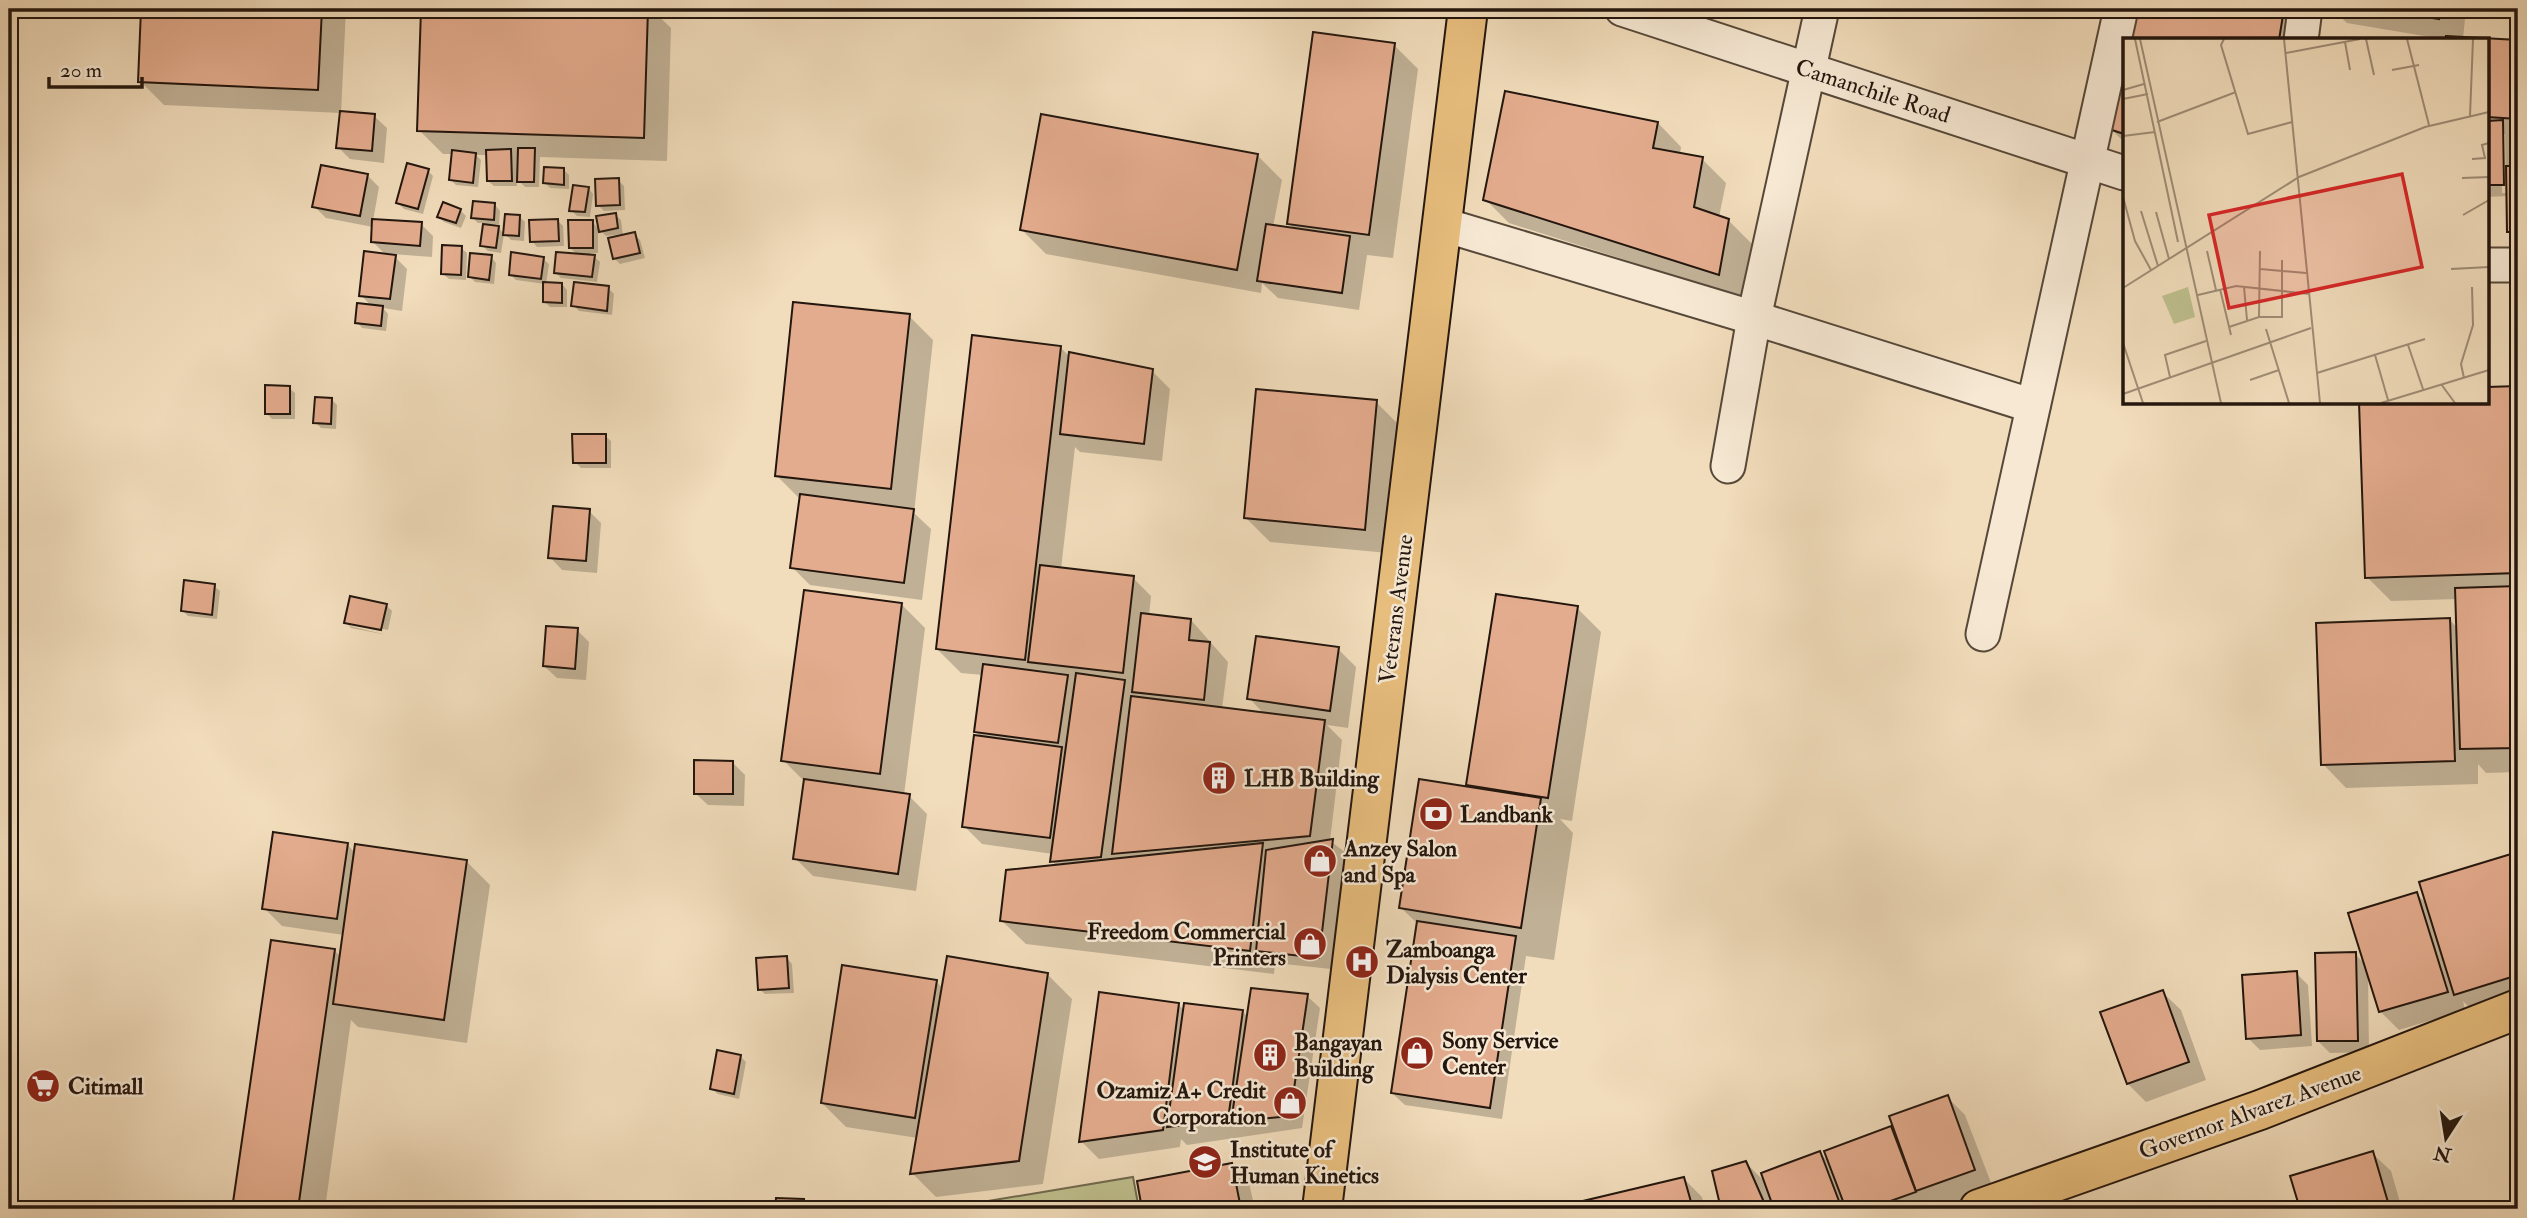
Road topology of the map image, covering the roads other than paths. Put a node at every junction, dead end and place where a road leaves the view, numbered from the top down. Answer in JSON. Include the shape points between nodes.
{"nodes":[{"id":1,"x":1468,"y":9,"type":"edge"},
{"id":2,"x":1622,"y":9,"type":"edge"},
{"id":3,"x":1822,"y":9,"type":"edge"},
{"id":4,"x":2121,"y":9,"type":"edge"},
{"id":5,"x":2305,"y":9,"type":"edge"},
{"id":6,"x":2301,"y":38,"type":"edge"},
{"id":7,"x":1809,"y":70,"type":"junction"},
{"id":8,"x":2087,"y":160,"type":"junction"},
{"id":9,"x":2123,"y":173,"type":"edge"},
{"id":10,"x":1441,"y":224,"type":"junction"},
{"id":11,"x":2488,"y":265,"type":"edge"},
{"id":12,"x":2518,"y":265,"type":"edge"},
{"id":13,"x":1754,"y":318,"type":"junction"},
{"id":14,"x":2033,"y":406,"type":"junction"},
{"id":15,"x":1728,"y":466,"type":"dead end"},
{"id":16,"x":1983,"y":634,"type":"dead end"},
{"id":17,"x":2518,"y":1009,"type":"edge"},
{"id":18,"x":1322,"y":1209,"type":"edge"},
{"id":19,"x":1979,"y":1209,"type":"edge"}],
"edges":[{"from":1,"to":10,"type":"main road","name":"Veterans Avenue"},
{"from":2,"to":7,"type":"street","name":"Camanchile Road"},
{"from":3,"to":7,"type":"street"},
{"from":4,"to":8,"type":"street"},
{"from":5,"to":6,"type":"street"},
{"from":7,"to":8,"type":"street","name":"Camanchile Road"},
{"from":7,"to":13,"type":"street"},
{"from":8,"to":9,"type":"street","name":"Camanchile Road"},
{"from":8,"to":14,"type":"street"},
{"from":10,"to":13,"type":"street"},
{"from":10,"to":18,"type":"main road","name":"Veterans Avenue"},
{"from":11,"to":12,"type":"street"},
{"from":13,"to":14,"type":"street"},
{"from":13,"to":15,"type":"street"},
{"from":14,"to":16,"type":"street"},
{"from":17,"to":19,"type":"main road","name":"Governor Alvarez Avenue","via":[[2260,1110]]}]}
